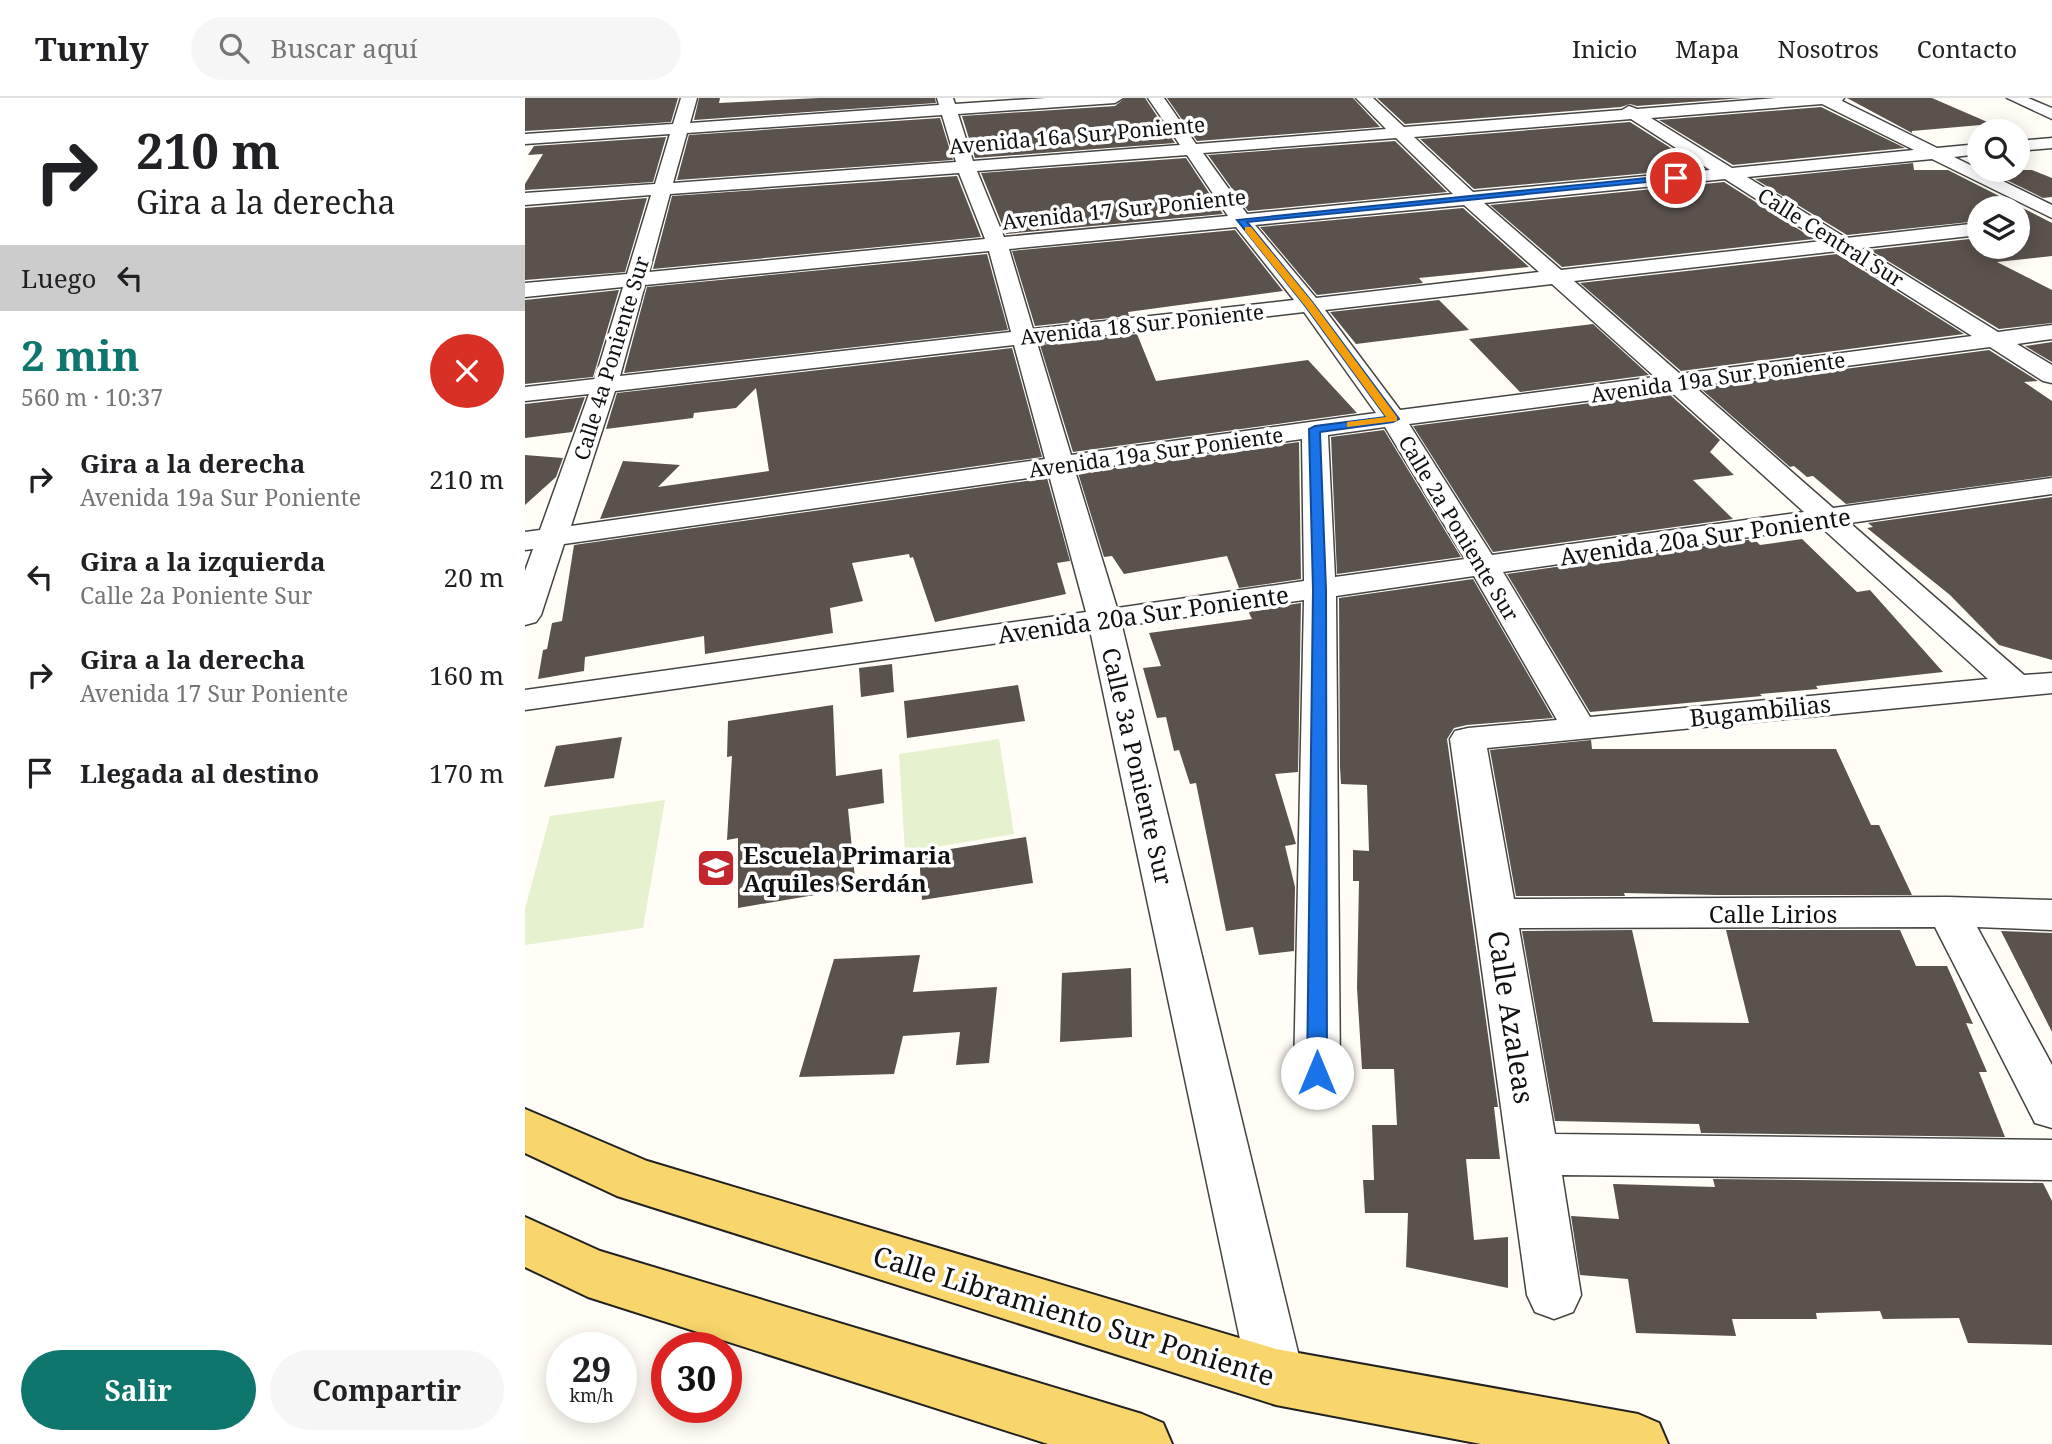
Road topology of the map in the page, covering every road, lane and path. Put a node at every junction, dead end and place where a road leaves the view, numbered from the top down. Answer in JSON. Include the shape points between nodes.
{"nodes":[{"id":1,"x":689,"y":98,"type":"edge"},
{"id":2,"x":1115,"y":98,"type":"edge"},
{"id":3,"x":1156,"y":98,"type":"edge"},
{"id":4,"x":1364,"y":98,"type":"edge"},
{"id":5,"x":1609,"y":98,"type":"edge"},
{"id":6,"x":1824,"y":98,"type":"edge"},
{"id":7,"x":1836,"y":98,"type":"edge"},
{"id":8,"x":2015,"y":98,"type":"edge"},
{"id":9,"x":947,"y":104,"type":"edge"},
{"id":10,"x":1633,"y":113,"type":"junction"},
{"id":11,"x":2052,"y":114,"type":"edge"},
{"id":12,"x":680,"y":129,"type":"junction"},
{"id":13,"x":1400,"y":131,"type":"junction"},
{"id":14,"x":525,"y":139,"type":"edge"},
{"id":15,"x":2052,"y":143,"type":"edge"},
{"id":16,"x":2030,"y":145,"type":"edge"},
{"id":17,"x":1190,"y":149,"type":"junction"},
{"id":18,"x":1967,"y":150,"type":"edge"},
{"id":19,"x":1935,"y":153,"type":"junction"},
{"id":20,"x":966,"y":167,"type":"junction"},
{"id":21,"x":1728,"y":173,"type":"junction"},
{"id":22,"x":662,"y":189,"type":"junction"},
{"id":23,"x":1468,"y":198,"type":"junction"},
{"id":24,"x":525,"y":199,"type":"edge"},
{"id":25,"x":2052,"y":212,"type":"edge"},
{"id":26,"x":1241,"y":220,"type":"junction"},
{"id":27,"x":2052,"y":221,"type":"edge"},
{"id":28,"x":2030,"y":223,"type":"edge"},
{"id":29,"x":1967,"y":230,"type":"edge"},
{"id":30,"x":997,"y":244,"type":"junction"},
{"id":31,"x":1842,"y":244,"type":"junction"},
{"id":32,"x":1557,"y":277,"type":"junction"},
{"id":33,"x":636,"y":279,"type":"junction"},
{"id":34,"x":525,"y":290,"type":"edge"},
{"id":35,"x":1310,"y":305,"type":"junction"},
{"id":36,"x":2052,"y":332,"type":"edge"},
{"id":37,"x":1024,"y":337,"type":"junction"},
{"id":38,"x":1995,"y":340,"type":"junction"},
{"id":39,"x":2052,"y":376,"type":"edge"},
{"id":40,"x":1676,"y":384,"type":"junction"},
{"id":41,"x":605,"y":385,"type":"junction"},
{"id":42,"x":525,"y":394,"type":"edge"},
{"id":43,"x":1393,"y":419,"type":"junction"},
{"id":44,"x":1315,"y":429,"type":"junction"},
{"id":45,"x":1060,"y":466,"type":"junction"},
{"id":46,"x":2052,"y":486,"type":"edge"},
{"id":47,"x":1826,"y":519,"type":"junction"},
{"id":48,"x":554,"y":537,"type":"junction"},
{"id":49,"x":525,"y":541,"type":"edge"},
{"id":50,"x":1485,"y":568,"type":"junction"},
{"id":51,"x":1320,"y":590,"type":"junction"},
{"id":52,"x":525,"y":615,"type":"edge"},
{"id":53,"x":1104,"y":619,"type":"junction"},
{"id":54,"x":2052,"y":682,"type":"edge"},
{"id":55,"x":2015,"y":685,"type":"junction"},
{"id":56,"x":525,"y":700,"type":"edge"},
{"id":57,"x":1579,"y":728,"type":"junction"},
{"id":58,"x":1468,"y":739,"type":"joint"},
{"id":59,"x":1948,"y":912,"type":"junction"},
{"id":60,"x":1495,"y":914,"type":"junction"},
{"id":61,"x":2052,"y":915,"type":"edge"},
{"id":62,"x":1317,"y":1073,"type":"dead end"},
{"id":63,"x":2052,"y":1109,"type":"edge"},
{"id":64,"x":525,"y":1130,"type":"edge"},
{"id":65,"x":1534,"y":1154,"type":"junction"},
{"id":66,"x":2052,"y":1160,"type":"edge"},
{"id":67,"x":525,"y":1241,"type":"edge"},
{"id":68,"x":1554,"y":1295,"type":"dead end"},
{"id":69,"x":1276,"y":1377,"type":"junction"},
{"id":70,"x":1142,"y":1444,"type":"edge"},
{"id":71,"x":1638,"y":1444,"type":"edge"}],
"edges":[{"from":1,"to":12,"type":"street","name":"Calle 4a Poniente Sur"},
{"from":2,"to":9,"type":"street"},
{"from":3,"to":17,"type":"street","name":"Calle 2a Poniente Sur"},
{"from":4,"to":13,"type":"street"},
{"from":5,"to":10,"type":"street","name":"Calle Central Sur"},
{"from":6,"to":7,"type":"street","name":"Avenida 16a Sur Poniente"},
{"from":6,"to":10,"type":"street","name":"Avenida 16a Sur Poniente"},
{"from":6,"to":19,"type":"street"},
{"from":8,"to":11,"type":"street"},
{"from":9,"to":12,"type":"street"},
{"from":9,"to":20,"type":"street","name":"Calle 3a Poniente Sur"},
{"from":10,"to":13,"type":"street","name":"Avenida 16a Sur Poniente"},
{"from":10,"to":21,"type":"street","name":"Calle Central Sur"},
{"from":12,"to":14,"type":"street"},
{"from":12,"to":22,"type":"street","name":"Calle 4a Poniente Sur"},
{"from":13,"to":17,"type":"street","name":"Avenida 16a Sur Poniente"},
{"from":13,"to":23,"type":"street"},
{"from":15,"to":16,"type":"street"},
{"from":17,"to":20,"type":"street","name":"Avenida 16a Sur Poniente"},
{"from":17,"to":26,"type":"street","name":"Calle 2a Poniente Sur"},
{"from":18,"to":19,"type":"street","name":"Avenida 17 Sur Poniente"},
{"from":19,"to":21,"type":"street","name":"Avenida 17 Sur Poniente"},
{"from":19,"to":25,"type":"street"},
{"from":20,"to":22,"type":"street","name":"Avenida 16a Sur Poniente"},
{"from":20,"to":30,"type":"street","name":"Calle 3a Poniente Sur"},
{"from":21,"to":23,"type":"street","name":"Avenida 17 Sur Poniente"},
{"from":21,"to":31,"type":"street","name":"Calle Central Sur"},
{"from":22,"to":24,"type":"street","name":"Avenida 16a Sur Poniente"},
{"from":22,"to":33,"type":"street","name":"Calle 4a Poniente Sur"},
{"from":23,"to":26,"type":"street","name":"Avenida 17 Sur Poniente"},
{"from":23,"to":32,"type":"street"},
{"from":26,"to":30,"type":"street","name":"Avenida 17 Sur Poniente"},
{"from":26,"to":35,"type":"street","name":"Calle 2a Poniente Sur"},
{"from":27,"to":28,"type":"street"},
{"from":29,"to":31,"type":"street","name":"Avenida 18 Sur Poniente"},
{"from":30,"to":33,"type":"street","name":"Avenida 17 Sur Poniente"},
{"from":30,"to":37,"type":"street","name":"Calle 3a Poniente Sur"},
{"from":31,"to":32,"type":"street","name":"Avenida 18 Sur Poniente"},
{"from":31,"to":38,"type":"street","name":"Calle Central Sur"},
{"from":32,"to":35,"type":"street","name":"Avenida 18 Sur Poniente"},
{"from":32,"to":40,"type":"street"},
{"from":33,"to":34,"type":"street","name":"Avenida 17 Sur Poniente"},
{"from":33,"to":41,"type":"street","name":"Calle 4a Poniente Sur"},
{"from":35,"to":37,"type":"street","name":"Avenida 18 Sur Poniente"},
{"from":35,"to":43,"type":"street","name":"Calle 2a Poniente Sur"},
{"from":36,"to":38,"type":"street","name":"Avenida 19a Sur Poniente"},
{"from":37,"to":41,"type":"street","name":"Avenida 18 Sur Poniente"},
{"from":37,"to":45,"type":"street","name":"Calle 3a Poniente Sur"},
{"from":38,"to":39,"type":"street","name":"Calle Central Sur"},
{"from":38,"to":40,"type":"street","name":"Avenida 19a Sur Poniente"},
{"from":40,"to":43,"type":"street","name":"Avenida 19a Sur Poniente"},
{"from":40,"to":47,"type":"street"},
{"from":41,"to":42,"type":"street","name":"Avenida 18 Sur Poniente"},
{"from":41,"to":48,"type":"street","name":"Calle 4a Poniente Sur"},
{"from":43,"to":44,"type":"street","name":"Avenida 19a Sur Poniente"},
{"from":43,"to":50,"type":"street","name":"Calle 2a Poniente Sur"},
{"from":44,"to":45,"type":"street","name":"Avenida 19a Sur Poniente"},
{"from":44,"to":51,"type":"street"},
{"from":45,"to":48,"type":"street","name":"Avenida 19a Sur Poniente"},
{"from":45,"to":53,"type":"street","name":"Calle 3a Poniente Sur"},
{"from":46,"to":47,"type":"street","name":"Avenida 20a Sur Poniente"},
{"from":47,"to":50,"type":"street","name":"Avenida 20a Sur Poniente"},
{"from":47,"to":55,"type":"street"},
{"from":48,"to":49,"type":"street","name":"Avenida 19a Sur Poniente"},
{"from":48,"to":52,"type":"street","name":"Calle 4a Poniente Sur"},
{"from":50,"to":51,"type":"street","name":"Avenida 20a Sur Poniente"},
{"from":50,"to":57,"type":"street","name":"Calle 2a Poniente Sur"},
{"from":51,"to":53,"type":"street","name":"Avenida 20a Sur Poniente"},
{"from":51,"to":62,"type":"street"},
{"from":53,"to":56,"type":"street","name":"Avenida 20a Sur Poniente"},
{"from":53,"to":69,"type":"street","name":"Calle 3a Poniente Sur"},
{"from":54,"to":55,"type":"street","name":"Bugambilias"},
{"from":55,"to":57,"type":"street","name":"Bugambilias"},
{"from":57,"to":58,"type":"street","name":"Bugambilias"},
{"from":58,"to":60,"type":"street","name":"Calle Azaleas"},
{"from":59,"to":60,"type":"street","name":"Calle Lirios"},
{"from":59,"to":61,"type":"street","name":"Calle Lirios"},
{"from":59,"to":63,"type":"street"},
{"from":60,"to":65,"type":"street","name":"Calle Azaleas"},
{"from":64,"to":69,"type":"main road","name":"Calle Libramiento Sur Poniente","via":[[635,1180]]},
{"from":65,"to":66,"type":"street"},
{"from":65,"to":68,"type":"street","name":"Calle Azaleas"},
{"from":67,"to":70,"type":"main road","via":[[588,1272]]},
{"from":69,"to":71,"type":"main road","name":"Calle Libramiento Sur Poniente"}]}
